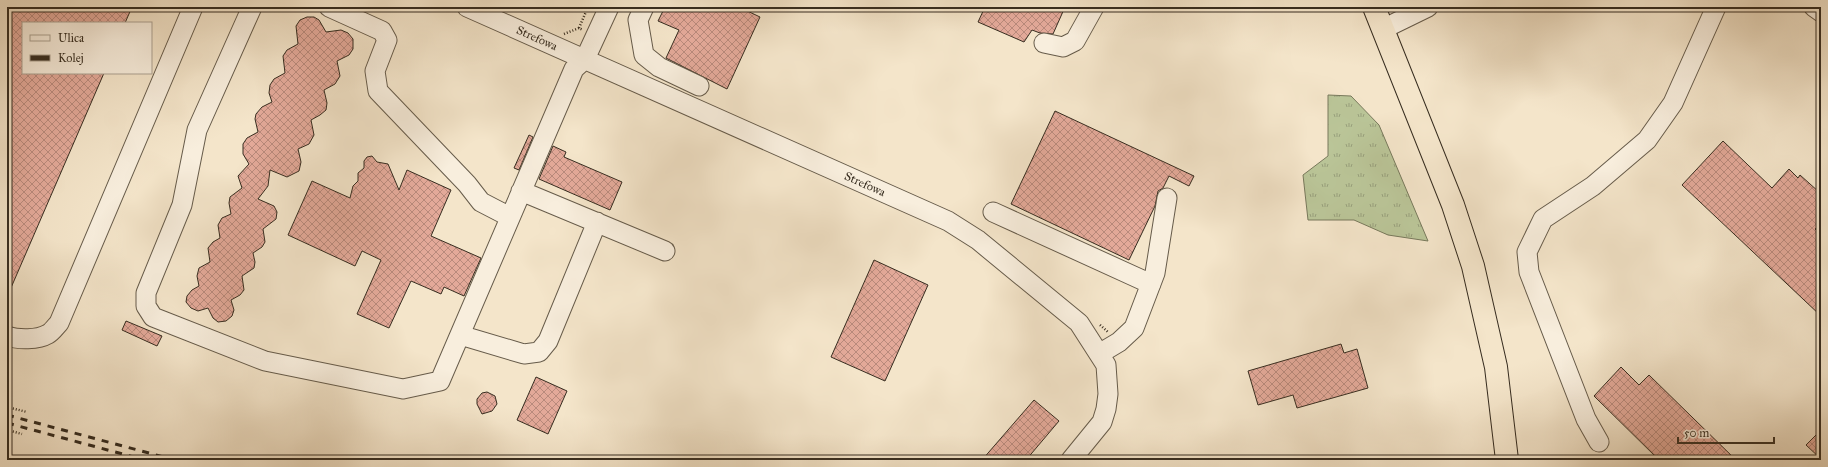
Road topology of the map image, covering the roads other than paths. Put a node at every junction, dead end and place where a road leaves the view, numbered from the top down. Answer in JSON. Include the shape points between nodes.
{"nodes":[{"id":1,"x":193,"y":7,"type":"edge"},
{"id":2,"x":252,"y":7,"type":"edge"},
{"id":3,"x":329,"y":7,"type":"edge"},
{"id":4,"x":467,"y":7,"type":"edge"},
{"id":5,"x":609,"y":7,"type":"edge"},
{"id":6,"x":644,"y":7,"type":"edge"},
{"id":7,"x":1094,"y":7,"type":"edge"},
{"id":8,"x":1428,"y":7,"type":"edge"},
{"id":9,"x":1716,"y":7,"type":"edge"},
{"id":10,"x":1814,"y":7,"type":"edge"},
{"id":11,"x":1821,"y":12,"type":"edge"},
{"id":12,"x":1381,"y":14,"type":"edge"},
{"id":13,"x":1044,"y":42,"type":"dead end"},
{"id":14,"x":585,"y":59,"type":"junction"},
{"id":15,"x":699,"y":86,"type":"dead end"},
{"id":16,"x":522,"y":191,"type":"junction"},
{"id":17,"x":1167,"y":198,"type":"dead end"},
{"id":18,"x":993,"y":212,"type":"dead end"},
{"id":19,"x":510,"y":217,"type":"junction"},
{"id":20,"x":597,"y":222,"type":"junction"},
{"id":21,"x":665,"y":251,"type":"dead end"},
{"id":22,"x":1151,"y":284,"type":"junction"},
{"id":23,"x":460,"y":335,"type":"junction"},
{"id":24,"x":7,"y":336,"type":"edge"},
{"id":25,"x":1102,"y":360,"type":"junction"},
{"id":26,"x":1599,"y":442,"type":"dead end"},
{"id":27,"x":1071,"y":460,"type":"edge"},
{"id":28,"x":1507,"y":460,"type":"edge"}],
"edges":[{"from":1,"to":24,"type":"street","via":[[59,322],[48,334],[31,338]]},
{"from":2,"to":23,"type":"street","via":[[197,130],[182,205],[146,293],[146,306],[153,317],[265,361],[403,389],[440,381]]},
{"from":3,"to":19,"type":"street","via":[[382,31],[387,40],[375,71],[378,91],[481,202]]},
{"from":4,"to":14,"type":"street","name":"Strefowa"},
{"from":5,"to":14,"type":"street"},
{"from":6,"to":15,"type":"street","via":[[638,20],[644,54],[659,67]]},
{"from":7,"to":13,"type":"street","via":[[1075,41],[1063,47]]},
{"from":8,"to":12,"type":"street"},
{"from":9,"to":26,"type":"street","via":[[1673,103],[1647,140],[1593,186],[1543,220],[1527,252],[1529,272],[1586,418]]},
{"from":10,"to":11,"type":"street"},
{"from":12,"to":28,"type":"highway","via":[[1454,205],[1473,266],[1496,367]]},
{"from":14,"to":16,"type":"street","via":[[574,69]]},
{"from":14,"to":25,"type":"street","name":"Strefowa","via":[[956,226],[978,240],[1079,322]]},
{"from":16,"to":19,"type":"street"},
{"from":16,"to":20,"type":"street"},
{"from":17,"to":22,"type":"street"},
{"from":18,"to":22,"type":"street"},
{"from":19,"to":23,"type":"street"},
{"from":20,"to":21,"type":"street"},
{"from":20,"to":23,"type":"street","via":[[548,341],[539,352],[524,354]]},
{"from":22,"to":25,"type":"street","via":[[1134,328]]},
{"from":25,"to":27,"type":"street","via":[[1108,394],[1102,422]]}]}
